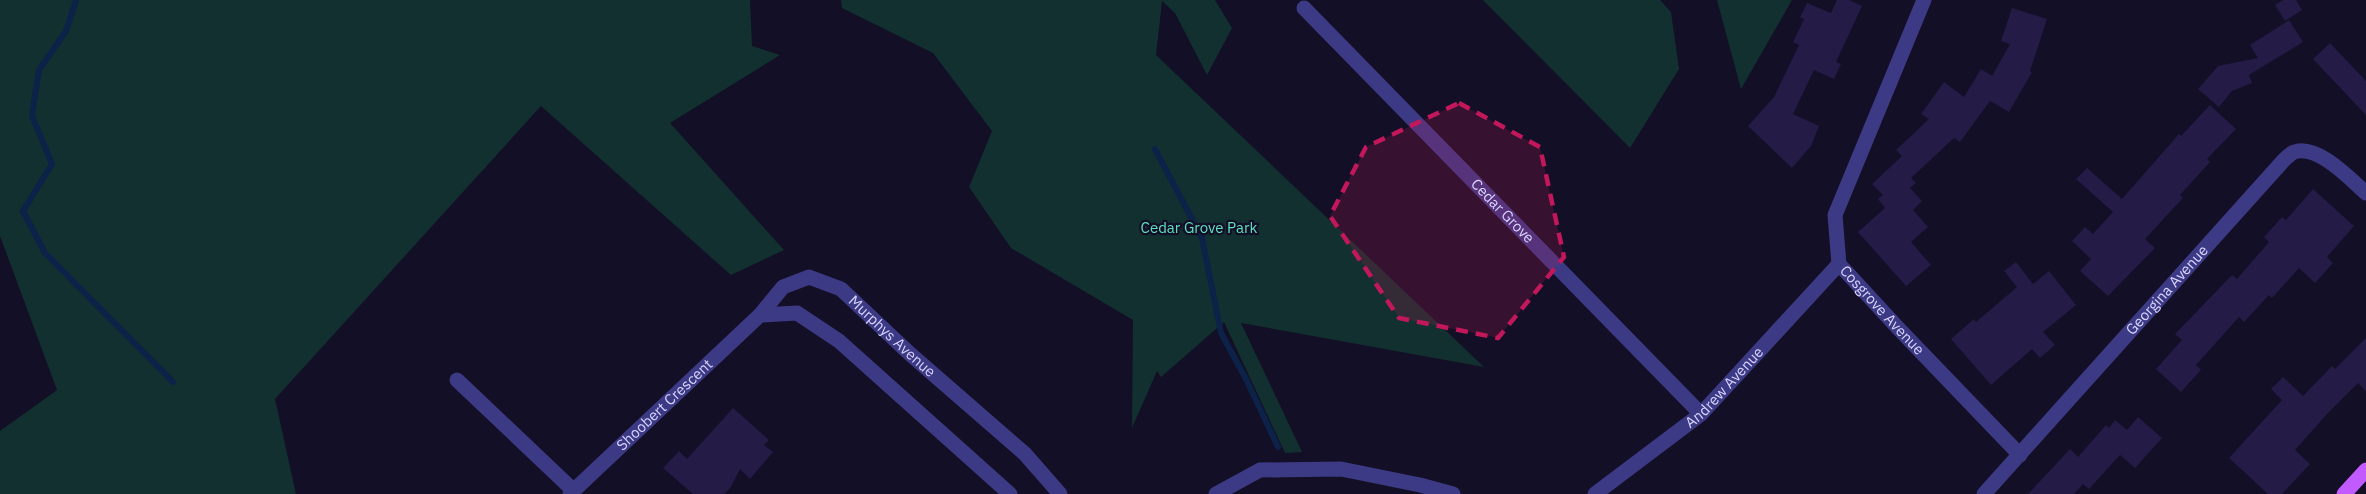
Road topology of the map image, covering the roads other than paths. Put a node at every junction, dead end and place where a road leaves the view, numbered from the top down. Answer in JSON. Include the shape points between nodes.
{"nodes":[{"id":1,"x":1924,"y":0,"type":"edge"},
{"id":2,"x":1304,"y":8,"type":"dead end"},
{"id":3,"x":2366,"y":193,"type":"edge"},
{"id":4,"x":1839,"y":264,"type":"junction"},
{"id":5,"x":760,"y":315,"type":"junction"},
{"id":6,"x":457,"y":380,"type":"dead end"},
{"id":7,"x":1701,"y":414,"type":"junction"},
{"id":8,"x":2020,"y":455,"type":"junction"},
{"id":9,"x":2366,"y":470,"type":"edge"},
{"id":10,"x":572,"y":492,"type":"edge"},
{"id":11,"x":1010,"y":494,"type":"edge"},
{"id":12,"x":1060,"y":494,"type":"edge"},
{"id":13,"x":1216,"y":494,"type":"edge"},
{"id":14,"x":1453,"y":494,"type":"edge"},
{"id":15,"x":1595,"y":494,"type":"edge"},
{"id":16,"x":1984,"y":494,"type":"edge"},
{"id":17,"x":2344,"y":494,"type":"edge"}],
"edges":[{"from":1,"to":4,"type":"street","name":"Cosgrove Avenue","via":[[1835,215]]},
{"from":2,"to":7,"type":"street","name":"Cedar Grove"},
{"from":3,"to":8,"type":"street","name":"Georgina Avenue","via":[[2320,155],[2293,152]]},
{"from":4,"to":7,"type":"street","name":"Andrew Avenue"},
{"from":4,"to":8,"type":"street","name":"Cosgrove Avenue"},
{"from":5,"to":10,"type":"street","name":"Shoobert Crescent"},
{"from":5,"to":11,"type":"street","via":[[797,313],[839,340]]},
{"from":5,"to":12,"type":"street","name":"Murphys Avenue","via":[[783,287],[809,278],[841,289],[1025,454]]},
{"from":6,"to":10,"type":"street"},
{"from":7,"to":15,"type":"street","name":"Andrew Avenue"},
{"from":8,"to":16,"type":"street","name":"Georgina Avenue"},
{"from":9,"to":17,"type":"main road"},
{"from":13,"to":14,"type":"street","via":[[1260,470],[1341,469]]}]}
